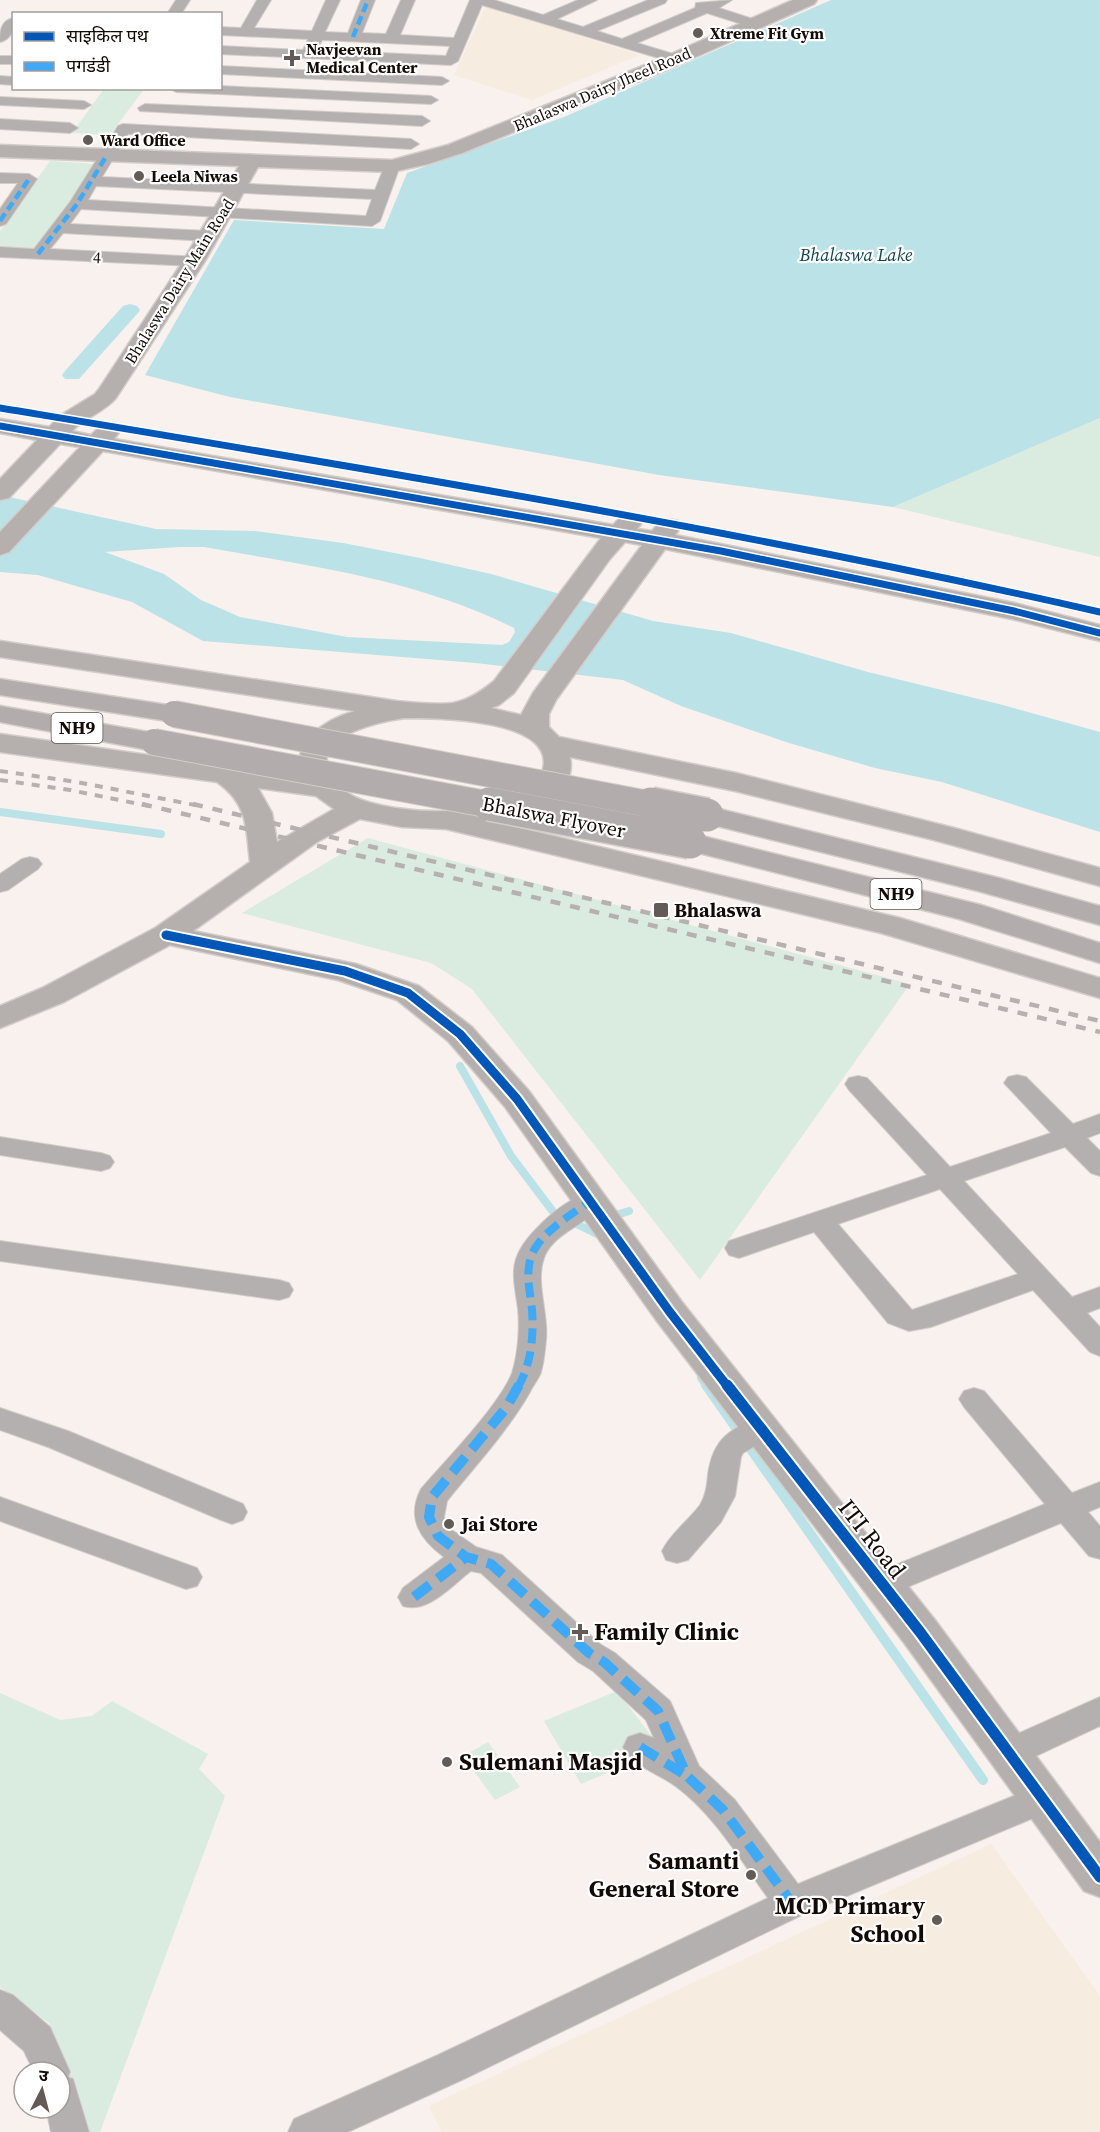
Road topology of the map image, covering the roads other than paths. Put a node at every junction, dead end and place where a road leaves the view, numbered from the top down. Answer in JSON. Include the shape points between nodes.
{"nodes":[{"id":1,"x":264,"y":0,"type":"edge"},
{"id":2,"x":333,"y":0,"type":"edge"},
{"id":3,"x":368,"y":0,"type":"edge"},
{"id":4,"x":408,"y":0,"type":"edge"},
{"id":5,"x":478,"y":0,"type":"edge"},
{"id":6,"x":528,"y":0,"type":"edge"},
{"id":7,"x":590,"y":0,"type":"edge"},
{"id":8,"x":660,"y":0,"type":"edge"},
{"id":9,"x":682,"y":0,"type":"edge"},
{"id":10,"x":725,"y":0,"type":"edge"},
{"id":11,"x":808,"y":0,"type":"edge"},
{"id":12,"x":508,"y":8,"type":"junction"},
{"id":13,"x":706,"y":8,"type":"junction"},
{"id":14,"x":543,"y":20,"type":"junction"},
{"id":15,"x":9,"y":22,"type":"edge"},
{"id":16,"x":754,"y":24,"type":"junction"},
{"id":17,"x":222,"y":31,"type":"edge"},
{"id":18,"x":245,"y":32,"type":"junction"},
{"id":19,"x":583,"y":32,"type":"junction"},
{"id":20,"x":317,"y":35,"type":"junction"},
{"id":21,"x":353,"y":37,"type":"junction"},
{"id":22,"x":0,"y":39,"type":"edge"},
{"id":23,"x":391,"y":39,"type":"junction"},
{"id":24,"x":459,"y":42,"type":"junction"},
{"id":25,"x":622,"y":44,"type":"junction"},
{"id":26,"x":222,"y":50,"type":"edge"},
{"id":27,"x":308,"y":54,"type":"junction"},
{"id":28,"x":675,"y":59,"type":"junction"},
{"id":29,"x":451,"y":61,"type":"junction"},
{"id":30,"x":222,"y":70,"type":"edge"},
{"id":31,"x":298,"y":74,"type":"junction"},
{"id":32,"x":442,"y":81,"type":"junction"},
{"id":33,"x":213,"y":90,"type":"edge"},
{"id":34,"x":287,"y":94,"type":"junction"},
{"id":35,"x":431,"y":100,"type":"junction"},
{"id":36,"x":0,"y":101,"type":"edge"},
{"id":37,"x":84,"y":105,"type":"dead end"},
{"id":38,"x":145,"y":108,"type":"dead end"},
{"id":39,"x":276,"y":114,"type":"junction"},
{"id":40,"x":422,"y":122,"type":"junction"},
{"id":41,"x":0,"y":124,"type":"edge"},
{"id":42,"x":70,"y":128,"type":"dead end"},
{"id":43,"x":263,"y":135,"type":"junction"},
{"id":44,"x":0,"y":151,"type":"edge"},
{"id":45,"x":416,"y":152,"type":"junction"},
{"id":46,"x":107,"y":155,"type":"junction"},
{"id":47,"x":251,"y":162,"type":"junction"},
{"id":48,"x":392,"y":166,"type":"junction"},
{"id":49,"x":0,"y":178,"type":"edge"},
{"id":50,"x":91,"y":181,"type":"junction"},
{"id":51,"x":237,"y":188,"type":"junction"},
{"id":52,"x":382,"y":195,"type":"junction"},
{"id":53,"x":6,"y":203,"type":"edge"},
{"id":54,"x":77,"y":204,"type":"junction"},
{"id":55,"x":223,"y":212,"type":"junction"},
{"id":56,"x":0,"y":221,"type":"edge"},
{"id":57,"x":59,"y":228,"type":"junction"},
{"id":58,"x":208,"y":236,"type":"junction"},
{"id":59,"x":0,"y":252,"type":"edge"},
{"id":60,"x":38,"y":254,"type":"junction"},
{"id":61,"x":194,"y":261,"type":"junction"},
{"id":62,"x":103,"y":399,"type":"junction"},
{"id":63,"x":0,"y":408,"type":"edge"},
{"id":64,"x":0,"y":426,"type":"edge"},
{"id":65,"x":105,"y":434,"type":"junction"},
{"id":66,"x":54,"y":436,"type":"junction"},
{"id":67,"x":0,"y":494,"type":"edge"},
{"id":68,"x":627,"y":525,"type":"junction"},
{"id":69,"x":665,"y":532,"type":"junction"},
{"id":70,"x":0,"y":547,"type":"edge"},
{"id":71,"x":1099,"y":616,"type":"edge"},
{"id":72,"x":0,"y":649,"type":"edge"},
{"id":73,"x":0,"y":687,"type":"edge"},
{"id":74,"x":405,"y":710,"type":"junction"},
{"id":75,"x":456,"y":711,"type":"junction"},
{"id":76,"x":0,"y":714,"type":"edge"},
{"id":77,"x":543,"y":737,"type":"junction"},
{"id":78,"x":0,"y":743,"type":"edge"},
{"id":79,"x":225,"y":774,"type":"junction"},
{"id":80,"x":322,"y":788,"type":"junction"},
{"id":81,"x":358,"y":808,"type":"junction"},
{"id":82,"x":447,"y":820,"type":"junction"},
{"id":83,"x":30,"y":864,"type":"dead end"},
{"id":84,"x":265,"y":864,"type":"junction"},
{"id":85,"x":1100,"y":877,"type":"edge"},
{"id":86,"x":0,"y":885,"type":"edge"},
{"id":87,"x":1100,"y":916,"type":"edge"},
{"id":88,"x":166,"y":935,"type":"junction"},
{"id":89,"x":1100,"y":953,"type":"edge"},
{"id":90,"x":1100,"y":988,"type":"edge"},
{"id":91,"x":0,"y":1018,"type":"edge"},
{"id":92,"x":1017,"y":1083,"type":"dead end"},
{"id":93,"x":858,"y":1084,"type":"dead end"},
{"id":94,"x":1100,"y":1123,"type":"edge"},
{"id":95,"x":1069,"y":1136,"type":"junction"},
{"id":96,"x":0,"y":1146,"type":"edge"},
{"id":97,"x":101,"y":1162,"type":"dead end"},
{"id":98,"x":1100,"y":1167,"type":"edge"},
{"id":99,"x":946,"y":1178,"type":"junction"},
{"id":100,"x":598,"y":1214,"type":"junction"},
{"id":101,"x":820,"y":1221,"type":"junction"},
{"id":102,"x":739,"y":1248,"type":"dead end"},
{"id":103,"x":0,"y":1251,"type":"edge"},
{"id":104,"x":1037,"y":1278,"type":"junction"},
{"id":105,"x":279,"y":1290,"type":"dead end"},
{"id":106,"x":1100,"y":1297,"type":"edge"},
{"id":107,"x":1067,"y":1310,"type":"junction"},
{"id":108,"x":1100,"y":1345,"type":"edge"},
{"id":109,"x":974,"y":1399,"type":"dead end"},
{"id":110,"x":0,"y":1419,"type":"edge"},
{"id":111,"x":761,"y":1429,"type":"junction"},
{"id":112,"x":1100,"y":1494,"type":"edge"},
{"id":113,"x":1067,"y":1507,"type":"junction"},
{"id":114,"x":0,"y":1509,"type":"edge"},
{"id":115,"x":232,"y":1512,"type":"dead end"},
{"id":116,"x":1100,"y":1547,"type":"edge"},
{"id":117,"x":677,"y":1551,"type":"dead end"},
{"id":118,"x":466,"y":1557,"type":"junction"},
{"id":119,"x":186,"y":1577,"type":"dead end"},
{"id":120,"x":882,"y":1584,"type":"junction"},
{"id":121,"x":414,"y":1597,"type":"dead end"},
{"id":122,"x":1100,"y":1711,"type":"edge"},
{"id":123,"x":640,"y":1747,"type":"dead end"},
{"id":124,"x":1009,"y":1753,"type":"junction"},
{"id":125,"x":687,"y":1776,"type":"junction"},
{"id":126,"x":1042,"y":1799,"type":"junction"},
{"id":127,"x":1100,"y":1877,"type":"edge"},
{"id":128,"x":792,"y":1904,"type":"junction"},
{"id":129,"x":0,"y":2007,"type":"edge"},
{"id":130,"x":47,"y":2060,"type":"edge"},
{"id":131,"x":348,"y":2124,"type":"edge"},
{"id":132,"x":307,"y":2132,"type":"edge"}],
"edges":[{"from":1,"to":18,"type":"street"},
{"from":2,"to":20,"type":"street"},
{"from":3,"to":21,"type":"street"},
{"from":4,"to":23,"type":"street"},
{"from":5,"to":12,"type":"street"},
{"from":5,"to":24,"type":"street"},
{"from":6,"to":12,"type":"street"},
{"from":7,"to":14,"type":"street"},
{"from":8,"to":19,"type":"street"},
{"from":9,"to":13,"type":"street"},
{"from":10,"to":13,"type":"street"},
{"from":11,"to":16,"type":"street","name":"Bhalaswa Dairy Jheel Road"},
{"from":12,"to":14,"type":"street"},
{"from":13,"to":16,"type":"street"},
{"from":13,"to":25,"type":"street"},
{"from":14,"to":19,"type":"street"},
{"from":15,"to":22,"type":"street"},
{"from":16,"to":28,"type":"street","name":"Bhalaswa Dairy Jheel Road"},
{"from":17,"to":18,"type":"street"},
{"from":18,"to":20,"type":"street"},
{"from":19,"to":25,"type":"street"},
{"from":20,"to":21,"type":"street"},
{"from":20,"to":27,"type":"street"},
{"from":21,"to":23,"type":"street"},
{"from":23,"to":24,"type":"street"},
{"from":24,"to":29,"type":"street"},
{"from":25,"to":28,"type":"street"},
{"from":26,"to":27,"type":"street"},
{"from":27,"to":29,"type":"street"},
{"from":27,"to":31,"type":"street"},
{"from":28,"to":45,"type":"street","name":"Bhalaswa Dairy Jheel Road","via":[[466,145]]},
{"from":29,"to":32,"type":"street"},
{"from":30,"to":31,"type":"street"},
{"from":31,"to":32,"type":"street"},
{"from":31,"to":34,"type":"street"},
{"from":32,"to":35,"type":"street"},
{"from":33,"to":34,"type":"street"},
{"from":34,"to":35,"type":"street"},
{"from":34,"to":39,"type":"street"},
{"from":35,"to":40,"type":"street"},
{"from":36,"to":37,"type":"street"},
{"from":38,"to":39,"type":"street"},
{"from":39,"to":40,"type":"street"},
{"from":39,"to":43,"type":"street"},
{"from":40,"to":45,"type":"street"},
{"from":41,"to":42,"type":"street"},
{"from":43,"to":45,"type":"street"},
{"from":43,"to":46,"type":"street","via":[[123,129]]},
{"from":43,"to":47,"type":"street"},
{"from":44,"to":46,"type":"street","name":"Bhalaswa Dairy Jheel Road"},
{"from":45,"to":48,"type":"street","name":"Bhalaswa Dairy Jheel Road"},
{"from":46,"to":47,"type":"street","name":"Bhalaswa Dairy Jheel Road"},
{"from":46,"to":50,"type":"street"},
{"from":47,"to":48,"type":"street","name":"Bhalaswa Dairy Jheel Road"},
{"from":47,"to":51,"type":"street","name":"Bhalaswa Dairy Main Road"},
{"from":48,"to":52,"type":"street"},
{"from":49,"to":53,"type":"street","via":[[28,179]]},
{"from":50,"to":51,"type":"street"},
{"from":50,"to":54,"type":"street"},
{"from":51,"to":52,"type":"street"},
{"from":51,"to":55,"type":"street","name":"Bhalaswa Dairy Main Road"},
{"from":52,"to":55,"type":"street","via":[[372,221]]},
{"from":53,"to":56,"type":"street"},
{"from":54,"to":55,"type":"street"},
{"from":54,"to":57,"type":"street"},
{"from":55,"to":58,"type":"street","name":"Bhalaswa Dairy Main Road"},
{"from":57,"to":58,"type":"street"},
{"from":57,"to":60,"type":"street"},
{"from":58,"to":61,"type":"street","name":"Bhalaswa Dairy Main Road"},
{"from":59,"to":60,"type":"street","name":"4"},
{"from":60,"to":61,"type":"street","name":"4"},
{"from":61,"to":62,"type":"street","name":"Bhalaswa Dairy Main Road"},
{"from":62,"to":65,"type":"street"},
{"from":62,"to":66,"type":"street"},
{"from":63,"to":66,"type":"street"},
{"from":64,"to":66,"type":"street"},
{"from":65,"to":66,"type":"street"},
{"from":65,"to":68,"type":"street"},
{"from":65,"to":70,"type":"street"},
{"from":66,"to":67,"type":"street"},
{"from":68,"to":69,"type":"street"},
{"from":68,"to":75,"type":"street","via":[[601,554],[504,687],[489,699]]},
{"from":69,"to":71,"type":"street","via":[[721,551],[1014,611]]},
{"from":69,"to":77,"type":"street","via":[[543,699],[535,714]]},
{"from":72,"to":74,"type":"street"},
{"from":73,"to":87,"type":"highway","name":"Bhalswa Flyover","number":"NH9","bridge":true,"via":[[174,714],[706,815],[988,884]]},
{"from":74,"to":75,"type":"street"},
{"from":74,"to":80,"type":"street","via":[[360,717],[327,736],[316,748],[312,762]]},
{"from":75,"to":77,"type":"street","via":[[484,715]]},
{"from":76,"to":89,"type":"highway","name":"Bhalswa Flyover","number":"NH9","bridge":true,"via":[[690,842],[970,912]]},
{"from":77,"to":82,"type":"street","via":[[557,757],[556,772],[536,798],[494,816]]},
{"from":77,"to":85,"type":"street","via":[[945,834]]},
{"from":78,"to":79,"type":"street"},
{"from":79,"to":80,"type":"street"},
{"from":79,"to":84,"type":"street","via":[[242,785],[257,806]]},
{"from":80,"to":81,"type":"street","via":[[337,800]]},
{"from":81,"to":82,"type":"street","via":[[402,817]]},
{"from":81,"to":84,"type":"street"},
{"from":82,"to":90,"type":"street","via":[[889,925]]},
{"from":83,"to":86,"type":"street"},
{"from":84,"to":88,"type":"street"},
{"from":88,"to":91,"type":"street","via":[[53,995]]},
{"from":88,"to":100,"type":"street","name":"ITI Road","via":[[345,971],[408,993],[460,1034],[518,1099]]},
{"from":92,"to":95,"type":"street"},
{"from":93,"to":99,"type":"street"},
{"from":94,"to":95,"type":"street"},
{"from":95,"to":98,"type":"street"},
{"from":95,"to":99,"type":"street"},
{"from":96,"to":97,"type":"street"},
{"from":99,"to":101,"type":"street"},
{"from":99,"to":104,"type":"street"},
{"from":100,"to":111,"type":"street","name":"ITI Road"},
{"from":100,"to":118,"type":"street","via":[[558,1224],[536,1245],[528,1283],[532,1338],[526,1373],[506,1408],[432,1497],[429,1517],[438,1536]]},
{"from":101,"to":102,"type":"street"},
{"from":101,"to":104,"type":"street","via":[[898,1316],[909,1321]]},
{"from":103,"to":105,"type":"street"},
{"from":104,"to":107,"type":"street"},
{"from":106,"to":107,"type":"street"},
{"from":107,"to":108,"type":"street"},
{"from":109,"to":113,"type":"street"},
{"from":110,"to":115,"type":"street","via":[[58,1439]]},
{"from":111,"to":117,"type":"street","via":[[734,1445],[726,1455],[720,1496],[710,1514]]},
{"from":111,"to":120,"type":"street","name":"ITI Road"},
{"from":112,"to":113,"type":"street"},
{"from":113,"to":116,"type":"street"},
{"from":113,"to":120,"type":"street"},
{"from":114,"to":119,"type":"street"},
{"from":118,"to":121,"type":"street"},
{"from":118,"to":125,"type":"street","via":[[491,1564],[658,1711]]},
{"from":120,"to":124,"type":"street","name":"ITI Road"},
{"from":122,"to":124,"type":"street"},
{"from":123,"to":125,"type":"street"},
{"from":124,"to":126,"type":"street","name":"ITI Road"},
{"from":125,"to":128,"type":"street","via":[[723,1810]]},
{"from":126,"to":127,"type":"street","name":"ITI Road"},
{"from":126,"to":128,"type":"street"},
{"from":128,"to":131,"type":"street","via":[[451,2067]]},
{"from":129,"to":130,"type":"street","via":[[37,2039]]},
{"from":131,"to":132,"type":"street"}]}
